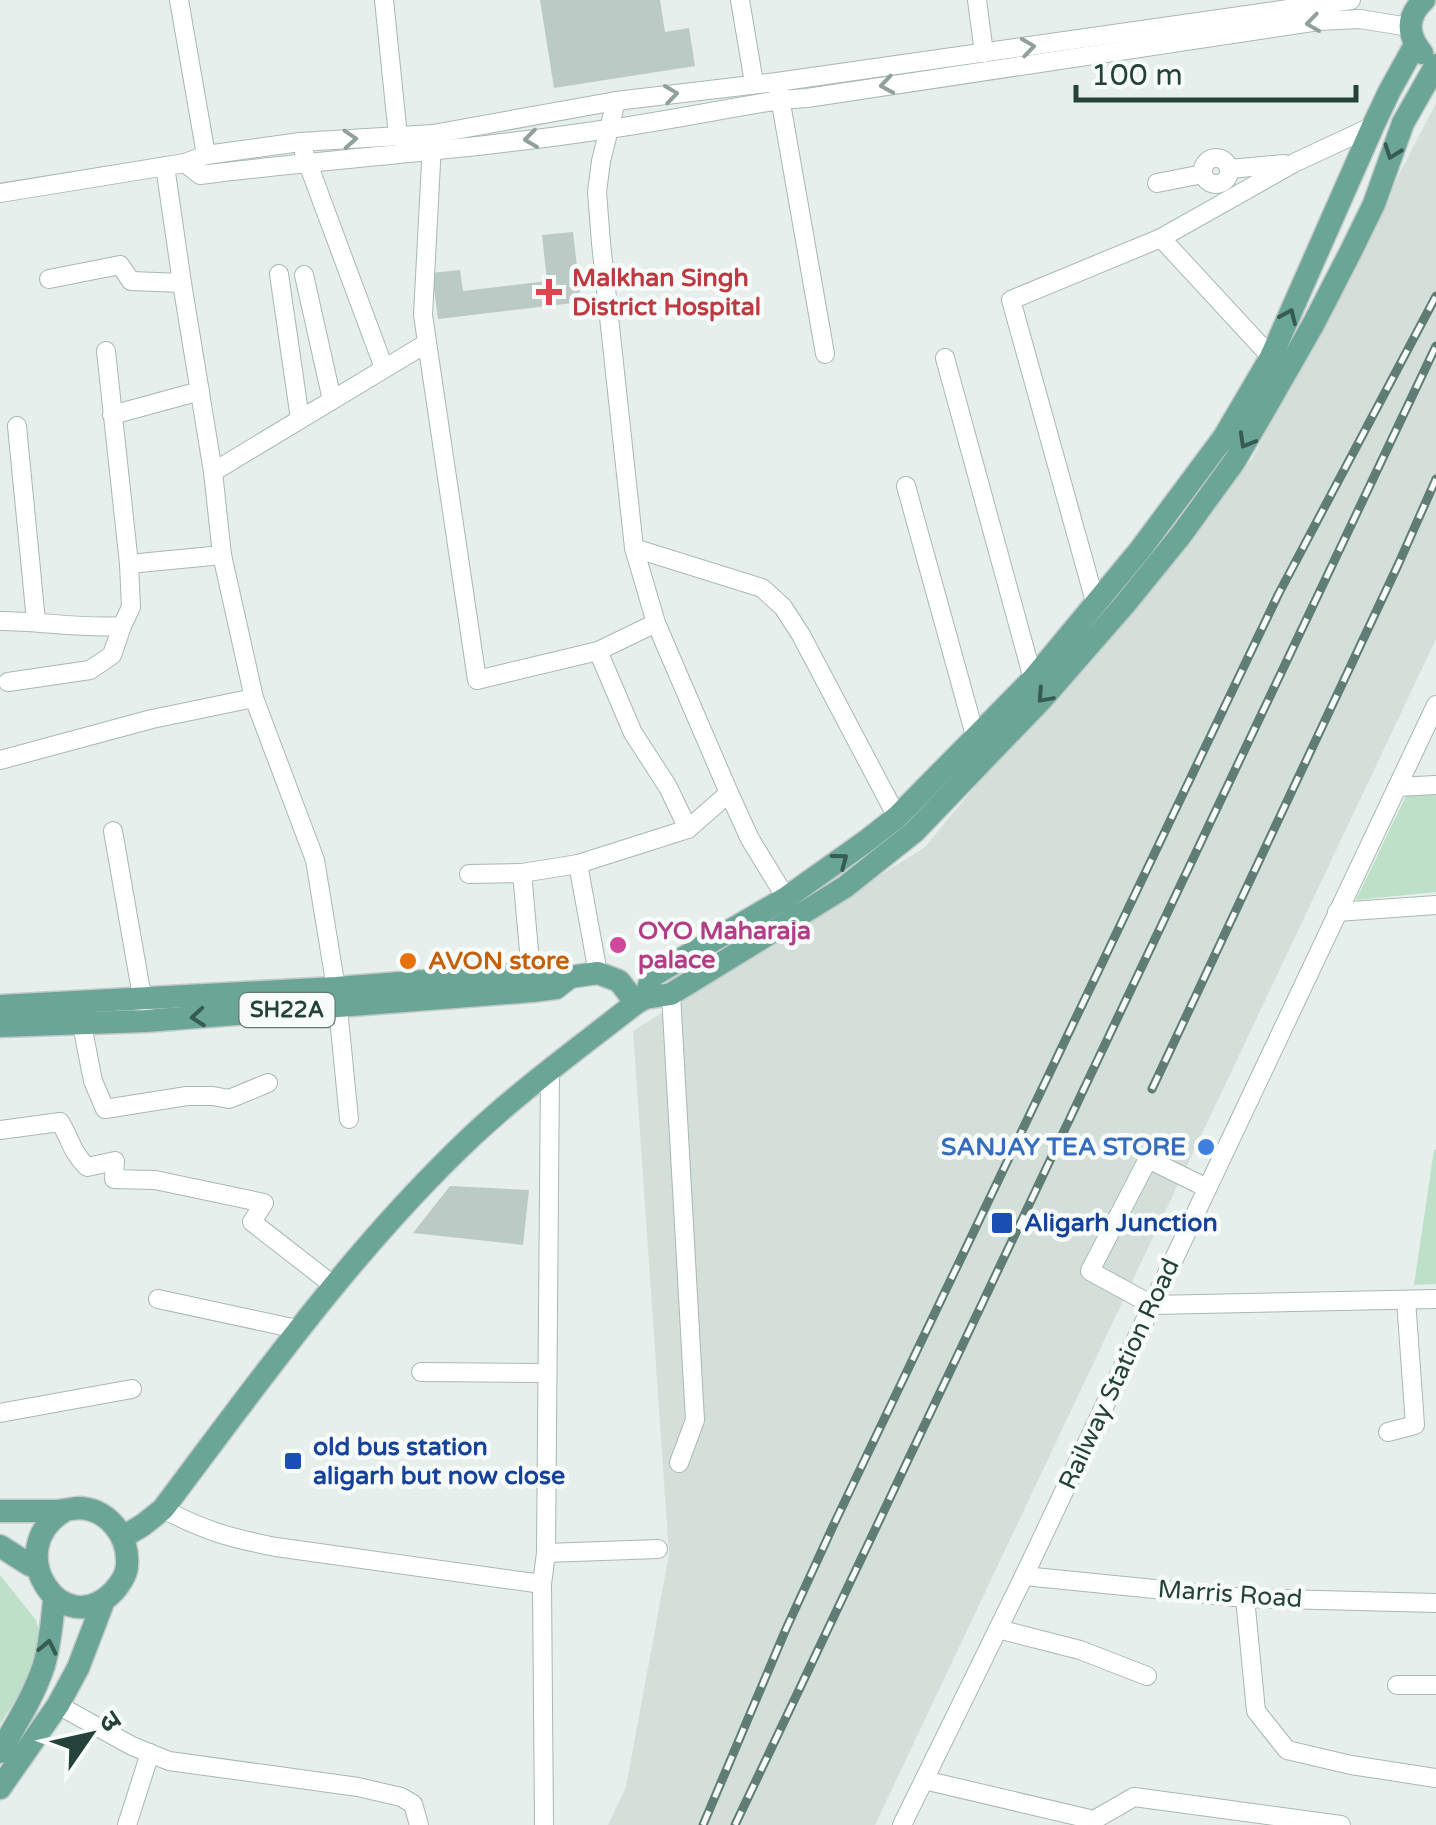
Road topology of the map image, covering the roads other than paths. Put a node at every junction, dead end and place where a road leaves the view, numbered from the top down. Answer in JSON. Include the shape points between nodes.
{"nodes":[{"id":1,"x":178,"y":0,"type":"edge"},
{"id":2,"x":384,"y":0,"type":"edge"},
{"id":3,"x":740,"y":0,"type":"edge"},
{"id":4,"x":978,"y":0,"type":"edge"},
{"id":5,"x":1351,"y":0,"type":"edge"},
{"id":6,"x":1290,"y":4,"type":"edge"},
{"id":7,"x":1416,"y":23,"type":"edge"},
{"id":8,"x":984,"y":53,"type":"junction"},
{"id":9,"x":1436,"y":65,"type":"edge"},
{"id":10,"x":754,"y":83,"type":"junction"},
{"id":11,"x":778,"y":91,"type":"junction"},
{"id":12,"x":616,"y":101,"type":"junction"},
{"id":13,"x":1373,"y":126,"type":"junction"},
{"id":14,"x":609,"y":129,"type":"junction"},
{"id":15,"x":398,"y":136,"type":"junction"},
{"id":16,"x":300,"y":142,"type":"junction"},
{"id":17,"x":432,"y":142,"type":"junction"},
{"id":18,"x":206,"y":154,"type":"junction"},
{"id":19,"x":307,"y":161,"type":"junction"},
{"id":20,"x":185,"y":163,"type":"junction"},
{"id":21,"x":1294,"y":163,"type":"junction"},
{"id":22,"x":166,"y":166,"type":"junction"},
{"id":23,"x":1157,"y":183,"type":"dead end"},
{"id":24,"x":0,"y":193,"type":"edge"},
{"id":25,"x":1161,"y":238,"type":"junction"},
{"id":26,"x":278,"y":274,"type":"dead end"},
{"id":27,"x":304,"y":275,"type":"dead end"},
{"id":28,"x":49,"y":279,"type":"dead end"},
{"id":29,"x":182,"y":283,"type":"junction"},
{"id":30,"x":426,"y":342,"type":"junction"},
{"id":31,"x":106,"y":352,"type":"dead end"},
{"id":32,"x":825,"y":354,"type":"dead end"},
{"id":33,"x":1271,"y":356,"type":"junction"},
{"id":34,"x":945,"y":358,"type":"dead end"},
{"id":35,"x":384,"y":368,"type":"junction"},
{"id":36,"x":200,"y":391,"type":"junction"},
{"id":37,"x":332,"y":400,"type":"junction"},
{"id":38,"x":112,"y":415,"type":"junction"},
{"id":39,"x":300,"y":420,"type":"junction"},
{"id":40,"x":17,"y":426,"type":"dead end"},
{"id":41,"x":213,"y":472,"type":"junction"},
{"id":42,"x":906,"y":486,"type":"dead end"},
{"id":43,"x":634,"y":548,"type":"junction"},
{"id":44,"x":222,"y":555,"type":"junction"},
{"id":45,"x":1149,"y":557,"type":"junction"},
{"id":46,"x":129,"y":564,"type":"junction"},
{"id":47,"x":1096,"y":605,"type":"junction"},
{"id":48,"x":0,"y":620,"type":"edge"},
{"id":49,"x":36,"y":621,"type":"junction"},
{"id":50,"x":656,"y":623,"type":"junction"},
{"id":51,"x":122,"y":626,"type":"junction"},
{"id":52,"x":598,"y":651,"type":"junction"},
{"id":53,"x":1034,"y":679,"type":"junction"},
{"id":54,"x":8,"y":682,"type":"dead end"},
{"id":55,"x":254,"y":698,"type":"junction"},
{"id":56,"x":1436,"y":705,"type":"edge"},
{"id":57,"x":976,"y":738,"type":"junction"},
{"id":58,"x":0,"y":760,"type":"edge"},
{"id":59,"x":1436,"y":785,"type":"edge"},
{"id":60,"x":1397,"y":787,"type":"junction"},
{"id":61,"x":729,"y":792,"type":"junction"},
{"id":62,"x":897,"y":818,"type":"junction"},
{"id":63,"x":688,"y":828,"type":"junction"},
{"id":64,"x":112,"y":831,"type":"dead end"},
{"id":65,"x":578,"y":864,"type":"junction"},
{"id":66,"x":522,"y":872,"type":"junction"},
{"id":67,"x":469,"y":874,"type":"dead end"},
{"id":68,"x":786,"y":898,"type":"junction"},
{"id":69,"x":1436,"y":905,"type":"edge"},
{"id":70,"x":1337,"y":912,"type":"junction"},
{"id":71,"x":531,"y":973,"type":"junction"},
{"id":72,"x":598,"y":973,"type":"junction"},
{"id":73,"x":570,"y":977,"type":"junction"},
{"id":74,"x":470,"y":986,"type":"junction"},
{"id":75,"x":670,"y":994,"type":"junction"},
{"id":76,"x":337,"y":996,"type":"junction"},
{"id":77,"x":641,"y":1001,"type":"junction"},
{"id":78,"x":0,"y":1006,"type":"edge"},
{"id":79,"x":144,"y":1009,"type":"junction"},
{"id":80,"x":82,"y":1025,"type":"junction"},
{"id":81,"x":0,"y":1026,"type":"edge"},
{"id":82,"x":550,"y":1070,"type":"junction"},
{"id":83,"x":268,"y":1083,"type":"dead end"},
{"id":84,"x":349,"y":1119,"type":"dead end"},
{"id":85,"x":0,"y":1130,"type":"edge"},
{"id":86,"x":1206,"y":1188,"type":"junction"},
{"id":87,"x":333,"y":1284,"type":"junction"},
{"id":88,"x":158,"y":1298,"type":"dead end"},
{"id":89,"x":1436,"y":1299,"type":"edge"},
{"id":90,"x":1406,"y":1300,"type":"junction"},
{"id":91,"x":1152,"y":1305,"type":"junction"},
{"id":92,"x":297,"y":1330,"type":"junction"},
{"id":93,"x":421,"y":1372,"type":"dead end"},
{"id":94,"x":546,"y":1373,"type":"junction"},
{"id":95,"x":132,"y":1388,"type":"dead end"},
{"id":96,"x":0,"y":1413,"type":"edge"},
{"id":97,"x":1388,"y":1432,"type":"dead end"},
{"id":98,"x":679,"y":1464,"type":"dead end"},
{"id":99,"x":163,"y":1509,"type":"junction"},
{"id":100,"x":0,"y":1510,"type":"edge"},
{"id":101,"x":64,"y":1510,"type":"junction"},
{"id":102,"x":122,"y":1536,"type":"junction"},
{"id":103,"x":0,"y":1546,"type":"edge"},
{"id":104,"x":658,"y":1549,"type":"dead end"},
{"id":105,"x":546,"y":1554,"type":"junction"},
{"id":106,"x":30,"y":1565,"type":"junction"},
{"id":107,"x":1024,"y":1576,"type":"junction"},
{"id":108,"x":542,"y":1584,"type":"junction"},
{"id":109,"x":1245,"y":1598,"type":"junction"},
{"id":110,"x":104,"y":1600,"type":"junction"},
{"id":111,"x":54,"y":1601,"type":"junction"},
{"id":112,"x":1436,"y":1603,"type":"edge"},
{"id":113,"x":998,"y":1629,"type":"junction"},
{"id":114,"x":1148,"y":1676,"type":"dead end"},
{"id":115,"x":1397,"y":1685,"type":"dead end"},
{"id":116,"x":1436,"y":1685,"type":"edge"},
{"id":117,"x":58,"y":1705,"type":"junction"},
{"id":118,"x":0,"y":1752,"type":"edge"},
{"id":119,"x":150,"y":1753,"type":"junction"},
{"id":120,"x":1436,"y":1778,"type":"edge"},
{"id":121,"x":924,"y":1780,"type":"junction"},
{"id":122,"x":0,"y":1788,"type":"edge"},
{"id":123,"x":904,"y":1824,"type":"edge"},
{"id":124,"x":128,"y":1825,"type":"edge"},
{"id":125,"x":420,"y":1825,"type":"edge"},
{"id":126,"x":544,"y":1825,"type":"edge"},
{"id":127,"x":1340,"y":1825,"type":"edge"}],
"edges":[{"from":1,"to":18,"type":"street"},
{"from":2,"to":15,"type":"street"},
{"from":3,"to":10,"type":"street"},
{"from":4,"to":8,"type":"street"},
{"from":5,"to":6,"type":"street"},
{"from":8,"to":6,"type":"street","one_way":true},
{"from":7,"to":11,"type":"street","one_way":true,"via":[[1319,21],[807,98]]},
{"from":7,"to":13,"type":"main road"},
{"from":8,"to":11,"type":"street"},
{"from":9,"to":45,"type":"main road","one_way":true,"via":[[1314,322],[1234,462]]},
{"from":10,"to":11,"type":"street"},
{"from":12,"to":10,"type":"street","one_way":true},
{"from":11,"to":14,"type":"street"},
{"from":11,"to":32,"type":"street"},
{"from":12,"to":14,"type":"street"},
{"from":12,"to":17,"type":"street"},
{"from":13,"to":21,"type":"street"},
{"from":33,"to":13,"type":"main road","one_way":true},
{"from":14,"to":17,"type":"street","one_way":true},
{"from":14,"to":43,"type":"street","via":[[597,192]]},
{"from":16,"to":15,"type":"street","one_way":true},
{"from":15,"to":17,"type":"street"},
{"from":16,"to":18,"type":"street"},
{"from":16,"to":19,"type":"street"},
{"from":17,"to":19,"type":"street"},
{"from":17,"to":30,"type":"street"},
{"from":18,"to":20,"type":"street"},
{"from":19,"to":20,"type":"street","via":[[200,175]]},
{"from":19,"to":35,"type":"street"},
{"from":20,"to":22,"type":"street"},
{"from":21,"to":23,"type":"street","via":[[1229,169],[1219,184],[1204,174]]},
{"from":21,"to":25,"type":"street"},
{"from":22,"to":24,"type":"street"},
{"from":22,"to":29,"type":"street"},
{"from":25,"to":33,"type":"street"},
{"from":25,"to":47,"type":"street","via":[[1011,300]]},
{"from":26,"to":39,"type":"street"},
{"from":27,"to":37,"type":"street"},
{"from":28,"to":29,"type":"street","via":[[120,264],[131,281]]},
{"from":29,"to":36,"type":"street"},
{"from":30,"to":35,"type":"street"},
{"from":30,"to":52,"type":"street","via":[[476,680]]},
{"from":31,"to":38,"type":"street"},
{"from":33,"to":45,"type":"main road"},
{"from":34,"to":53,"type":"street"},
{"from":35,"to":37,"type":"street"},
{"from":36,"to":38,"type":"street"},
{"from":36,"to":41,"type":"street"},
{"from":37,"to":39,"type":"street"},
{"from":38,"to":46,"type":"street"},
{"from":39,"to":41,"type":"street"},
{"from":40,"to":49,"type":"street"},
{"from":41,"to":44,"type":"street"},
{"from":42,"to":57,"type":"street"},
{"from":43,"to":50,"type":"street"},
{"from":43,"to":62,"type":"street","via":[[762,588],[783,607]]},
{"from":44,"to":46,"type":"street"},
{"from":44,"to":55,"type":"street"},
{"from":45,"to":47,"type":"main road"},
{"from":45,"to":75,"type":"main road","one_way":true,"via":[[1042,698],[914,832],[845,887]]},
{"from":46,"to":51,"type":"street","via":[[130,607]]},
{"from":47,"to":53,"type":"main road"},
{"from":48,"to":49,"type":"street"},
{"from":49,"to":51,"type":"street"},
{"from":50,"to":52,"type":"street"},
{"from":50,"to":61,"type":"street"},
{"from":51,"to":54,"type":"street","via":[[112,655],[90,670]]},
{"from":52,"to":63,"type":"street","via":[[633,733]]},
{"from":53,"to":57,"type":"main road"},
{"from":55,"to":58,"type":"street"},
{"from":55,"to":76,"type":"street","via":[[315,860]]},
{"from":56,"to":60,"type":"street","name":"Railway Station Road"},
{"from":57,"to":62,"type":"main road"},
{"from":59,"to":60,"type":"street"},
{"from":60,"to":70,"type":"street","name":"Railway Station Road"},
{"from":61,"to":63,"type":"street"},
{"from":61,"to":68,"type":"street"},
{"from":68,"to":62,"type":"main road","one_way":true},
{"from":63,"to":65,"type":"street"},
{"from":64,"to":79,"type":"street"},
{"from":65,"to":66,"type":"street"},
{"from":65,"to":72,"type":"street"},
{"from":66,"to":67,"type":"street"},
{"from":66,"to":71,"type":"street"},
{"from":68,"to":77,"type":"main road","via":[[652,976]]},
{"from":69,"to":70,"type":"street"},
{"from":70,"to":86,"type":"street","name":"Railway Station Road"},
{"from":71,"to":73,"type":"main road","number":"SH22A","via":[[552,970]]},
{"from":71,"to":74,"type":"main road","number":"SH22A"},
{"from":72,"to":73,"type":"main road","number":"SH22A"},
{"from":72,"to":77,"type":"main road"},
{"from":73,"to":74,"type":"main road","number":"SH22A","via":[[556,988]]},
{"from":74,"to":76,"type":"main road","number":"SH22A"},
{"from":75,"to":77,"type":"main road"},
{"from":75,"to":98,"type":"street","via":[[695,1420]]},
{"from":76,"to":79,"type":"main road","number":"SH22A"},
{"from":76,"to":84,"type":"street"},
{"from":77,"to":82,"type":"main road"},
{"from":78,"to":79,"type":"main road","number":"SH22A"},
{"from":79,"to":80,"type":"main road","number":"SH22A"},
{"from":80,"to":81,"type":"main road","number":"SH22A"},
{"from":80,"to":83,"type":"street","via":[[105,1109],[187,1096],[229,1099]]},
{"from":82,"to":87,"type":"main road","via":[[472,1135]]},
{"from":82,"to":94,"type":"street"},
{"from":85,"to":87,"type":"street","via":[[60,1122],[87,1167],[115,1161],[114,1179],[155,1180],[264,1203],[252,1222]]},
{"from":86,"to":91,"type":"street","name":"Railway Station Road"},
{"from":86,"to":91,"type":"street","via":[[1148,1159],[1090,1271]]},
{"from":87,"to":92,"type":"main road"},
{"from":88,"to":92,"type":"street"},
{"from":89,"to":90,"type":"street"},
{"from":90,"to":91,"type":"street"},
{"from":90,"to":97,"type":"street","via":[[1415,1425]]},
{"from":91,"to":107,"type":"street","name":"Railway Station Road"},
{"from":92,"to":99,"type":"main road"},
{"from":93,"to":94,"type":"street"},
{"from":94,"to":105,"type":"street"},
{"from":95,"to":96,"type":"street"},
{"from":99,"to":102,"type":"main road"},
{"from":99,"to":108,"type":"street","via":[[234,1539]]},
{"from":100,"to":101,"type":"main road"},
{"from":101,"to":102,"type":"main road","via":[[92,1510]]},
{"from":101,"to":106,"type":"main road","via":[[41,1526]]},
{"from":102,"to":110,"type":"main road","via":[[127,1570]]},
{"from":103,"to":106,"type":"main road"},
{"from":104,"to":105,"type":"street"},
{"from":105,"to":108,"type":"street"},
{"from":106,"to":111,"type":"main road"},
{"from":107,"to":109,"type":"street","name":"Marris Road"},
{"from":107,"to":113,"type":"street","name":"Railway Station Road"},
{"from":108,"to":126,"type":"street"},
{"from":109,"to":112,"type":"street","name":"Marris Road"},
{"from":109,"to":120,"type":"street","via":[[1256,1711],[1286,1750]]},
{"from":110,"to":111,"type":"main road","via":[[80,1606]]},
{"from":110,"to":117,"type":"main road"},
{"from":118,"to":111,"type":"main road","one_way":true,"via":[[43,1668]]},
{"from":113,"to":114,"type":"street"},
{"from":113,"to":121,"type":"street","name":"Railway Station Road"},
{"from":115,"to":116,"type":"street"},
{"from":117,"to":119,"type":"street"},
{"from":117,"to":122,"type":"main road"},
{"from":119,"to":124,"type":"street"},
{"from":119,"to":125,"type":"street","via":[[401,1797],[413,1804]]},
{"from":121,"to":123,"type":"street","name":"Railway Station Road"},
{"from":121,"to":127,"type":"street","via":[[1094,1820],[1134,1797]]}]}
